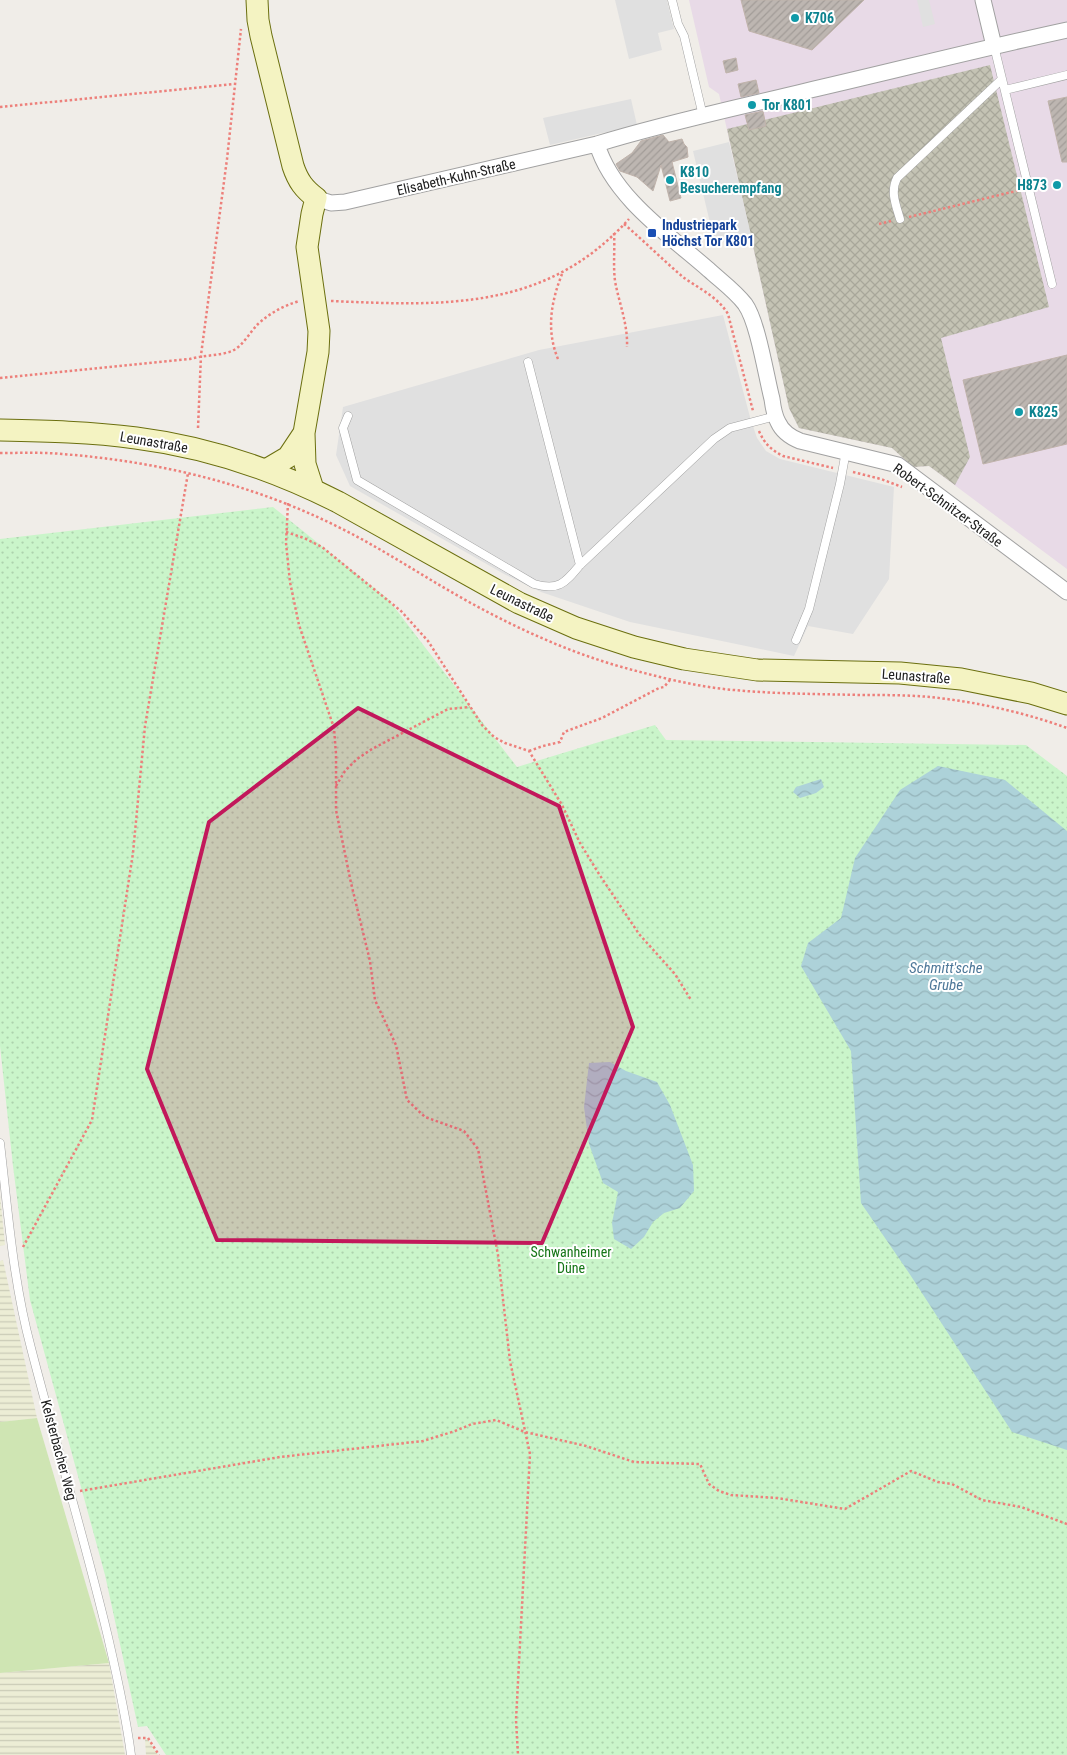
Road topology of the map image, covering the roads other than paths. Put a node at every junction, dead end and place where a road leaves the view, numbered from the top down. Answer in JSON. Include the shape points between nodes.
{"nodes":[{"id":1,"x":258,"y":0,"type":"edge"},
{"id":2,"x":672,"y":0,"type":"edge"},
{"id":3,"x":983,"y":0,"type":"edge"},
{"id":4,"x":1067,"y":30,"type":"edge"},
{"id":5,"x":994,"y":46,"type":"junction"},
{"id":6,"x":1067,"y":75,"type":"edge"},
{"id":7,"x":1002,"y":79,"type":"junction"},
{"id":8,"x":1005,"y":90,"type":"junction"},
{"id":9,"x":703,"y":116,"type":"junction"},
{"id":10,"x":597,"y":144,"type":"junction"},
{"id":11,"x":316,"y":198,"type":"junction"},
{"id":12,"x":900,"y":219,"type":"road end"},
{"id":13,"x":1052,"y":284,"type":"dead end"},
{"id":14,"x":528,"y":362,"type":"dead end"},
{"id":15,"x":348,"y":416,"type":"dead end"},
{"id":16,"x":776,"y":416,"type":"junction"},
{"id":17,"x":0,"y":430,"type":"edge"},
{"id":18,"x":304,"y":434,"type":"junction"},
{"id":19,"x":846,"y":451,"type":"junction"},
{"id":20,"x":266,"y":470,"type":"junction"},
{"id":21,"x":313,"y":489,"type":"junction"},
{"id":22,"x":580,"y":565,"type":"junction"},
{"id":23,"x":1067,"y":592,"type":"edge"},
{"id":24,"x":796,"y":640,"type":"dead end"},
{"id":25,"x":1067,"y":704,"type":"edge"},
{"id":26,"x":0,"y":1143,"type":"edge"},
{"id":27,"x":131,"y":1755,"type":"edge"}],
"edges":[{"from":1,"to":11,"type":"main road","via":[[258,20],[293,166],[303,188]]},
{"from":2,"to":9,"type":"lane"},
{"from":3,"to":5,"type":"street"},
{"from":4,"to":5,"type":"street","name":"Elisabeth-Kuhn-Straße"},
{"from":5,"to":7,"type":"lane"},
{"from":5,"to":9,"type":"street","name":"Elisabeth-Kuhn-Straße"},
{"from":6,"to":8,"type":"lane"},
{"from":7,"to":8,"type":"lane"},
{"from":7,"to":12,"type":"lane","via":[[897,178],[893,192]]},
{"from":8,"to":13,"type":"lane"},
{"from":9,"to":10,"type":"street","name":"Elisabeth-Kuhn-Straße"},
{"from":10,"to":11,"type":"street","name":"Elisabeth-Kuhn-Straße","via":[[345,202],[331,203]]},
{"from":10,"to":16,"type":"street","name":"Robert-Schnitzer-Straße","via":[[601,160],[619,188],[746,306],[753,321]]},
{"from":11,"to":18,"type":"main road","via":[[307,247],[319,331],[318,352]]},
{"from":14,"to":22,"type":"lane"},
{"from":15,"to":22,"type":"lane","via":[[343,428],[357,480],[534,584],[549,588],[565,583]]},
{"from":16,"to":19,"type":"street","name":"Robert-Schnitzer-Straße","via":[[790,437]]},
{"from":16,"to":22,"type":"lane","via":[[730,428],[714,439]]},
{"from":17,"to":20,"type":"main road","name":"Leunastraße","via":[[87,433],[149,440],[203,451]]},
{"from":18,"to":20,"type":"main road","via":[[288,457]]},
{"from":18,"to":21,"type":"main road","via":[[305,464]]},
{"from":19,"to":23,"type":"street","name":"Robert-Schnitzer-Straße","via":[[898,465]]},
{"from":19,"to":24,"type":"lane","via":[[809,609]]},
{"from":20,"to":21,"type":"main road","name":"Leunastraße"},
{"from":21,"to":25,"type":"main road","name":"Leunastraße","via":[[519,603],[576,628],[634,647],[684,659],[757,670],[900,673],[961,679]]},
{"from":26,"to":27,"type":"lane","name":"Kelsterbacher Weg","via":[[19,1296],[102,1613]]}]}
